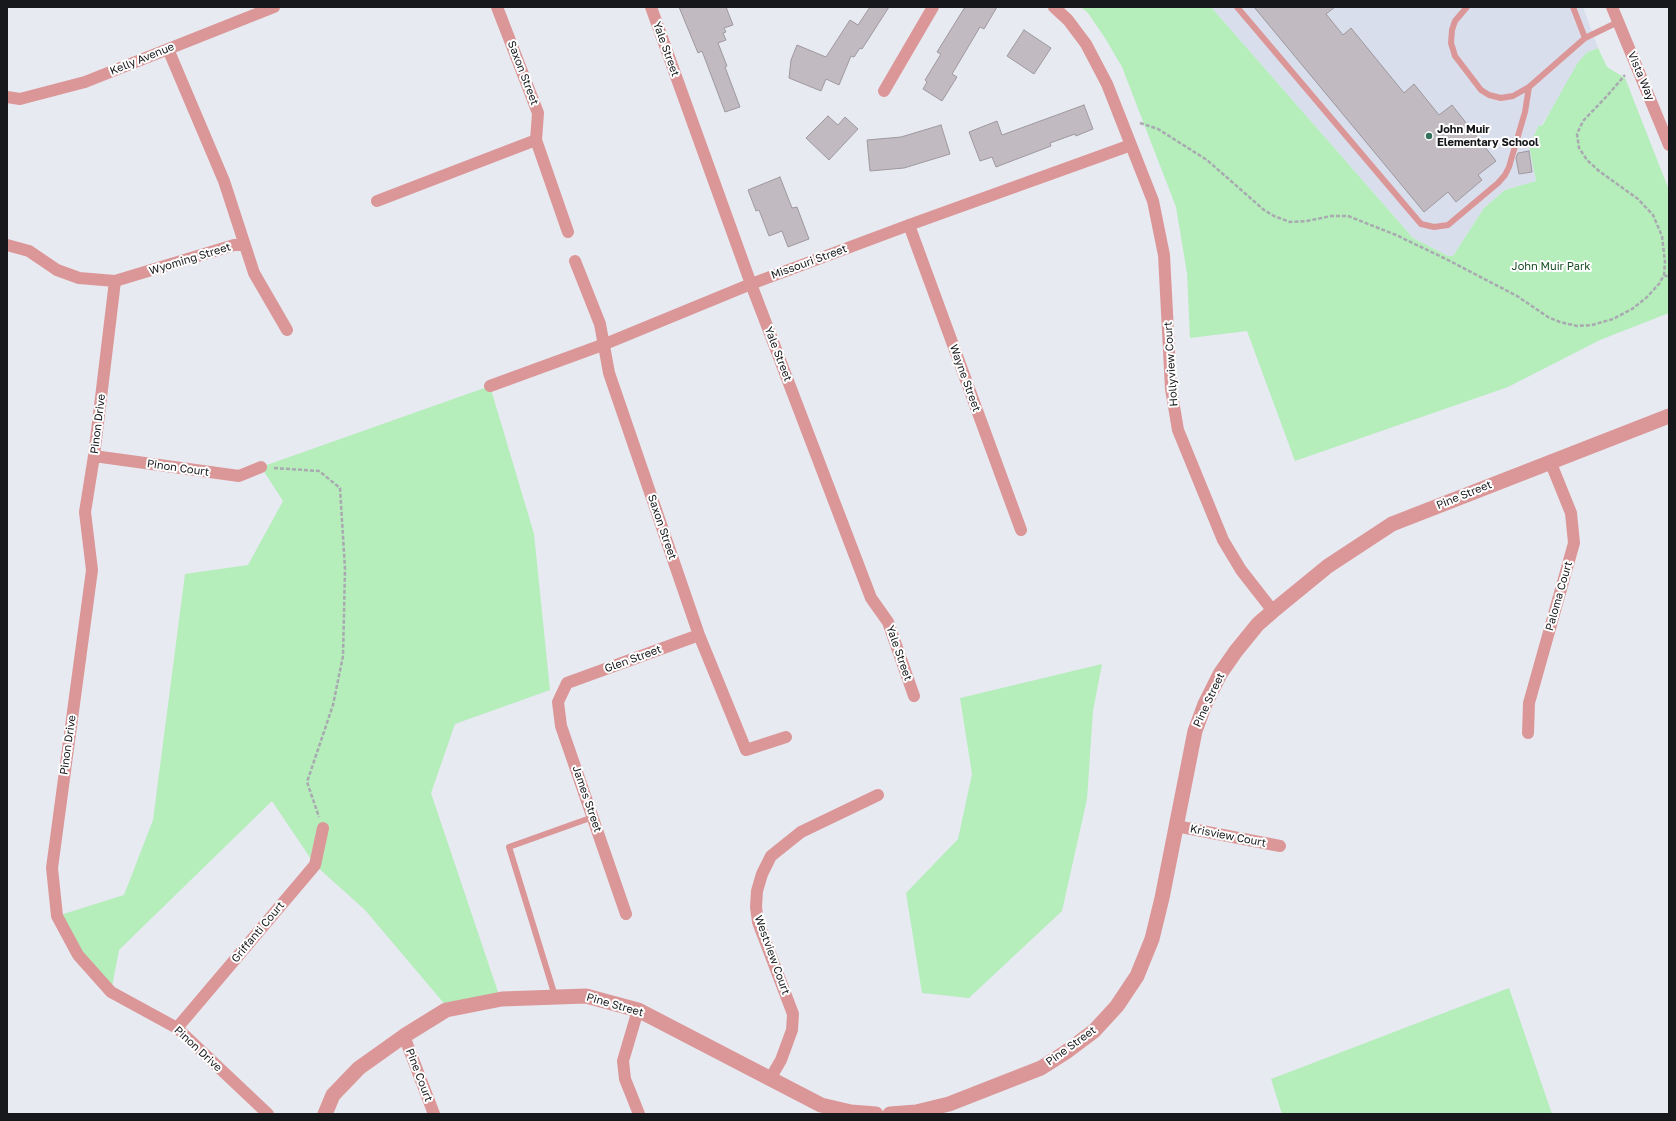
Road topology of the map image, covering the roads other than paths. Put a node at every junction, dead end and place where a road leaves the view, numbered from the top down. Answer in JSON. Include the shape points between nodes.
{"nodes":[{"id":1,"x":274,"y":7,"type":"edge"},
{"id":2,"x":497,"y":7,"type":"edge"},
{"id":3,"x":651,"y":7,"type":"edge"},
{"id":4,"x":933,"y":7,"type":"edge"},
{"id":5,"x":1054,"y":7,"type":"edge"},
{"id":6,"x":1237,"y":7,"type":"edge"},
{"id":7,"x":1467,"y":7,"type":"edge"},
{"id":8,"x":1573,"y":7,"type":"edge"},
{"id":9,"x":1612,"y":7,"type":"edge"},
{"id":10,"x":1618,"y":22,"type":"junction"},
{"id":11,"x":1585,"y":38,"type":"junction"},
{"id":12,"x":168,"y":49,"type":"junction"},
{"id":13,"x":1529,"y":87,"type":"junction"},
{"id":14,"x":884,"y":91,"type":"dead end"},
{"id":15,"x":7,"y":97,"type":"edge"},
{"id":16,"x":536,"y":140,"type":"junction"},
{"id":17,"x":1131,"y":145,"type":"junction"},
{"id":18,"x":1669,"y":145,"type":"edge"},
{"id":19,"x":377,"y":201,"type":"dead end"},
{"id":20,"x":909,"y":225,"type":"junction"},
{"id":21,"x":568,"y":232,"type":"dead end"},
{"id":22,"x":245,"y":244,"type":"junction"},
{"id":23,"x":7,"y":245,"type":"edge"},
{"id":24,"x":575,"y":262,"type":"dead end"},
{"id":25,"x":115,"y":281,"type":"junction"},
{"id":26,"x":751,"y":284,"type":"junction"},
{"id":27,"x":287,"y":330,"type":"dead end"},
{"id":28,"x":604,"y":344,"type":"junction"},
{"id":29,"x":490,"y":386,"type":"dead end"},
{"id":30,"x":1669,"y":416,"type":"edge"},
{"id":31,"x":94,"y":456,"type":"junction"},
{"id":32,"x":1550,"y":461,"type":"junction"},
{"id":33,"x":261,"y":467,"type":"road end"},
{"id":34,"x":1021,"y":530,"type":"dead end"},
{"id":35,"x":1273,"y":611,"type":"junction"},
{"id":36,"x":699,"y":635,"type":"junction"},
{"id":37,"x":567,"y":683,"type":"joint"},
{"id":38,"x":914,"y":696,"type":"dead end"},
{"id":39,"x":1528,"y":732,"type":"dead end"},
{"id":40,"x":786,"y":737,"type":"dead end"},
{"id":41,"x":878,"y":795,"type":"dead end"},
{"id":42,"x":593,"y":817,"type":"junction"},
{"id":43,"x":1176,"y":826,"type":"junction"},
{"id":44,"x":322,"y":828,"type":"road end"},
{"id":45,"x":1280,"y":846,"type":"dead end"},
{"id":46,"x":626,"y":914,"type":"dead end"},
{"id":47,"x":554,"y":996,"type":"junction"},
{"id":48,"x":638,"y":1010,"type":"junction"},
{"id":49,"x":176,"y":1028,"type":"junction"},
{"id":50,"x":404,"y":1036,"type":"junction"},
{"id":51,"x":770,"y":1079,"type":"junction"},
{"id":52,"x":268,"y":1114,"type":"edge"},
{"id":53,"x":325,"y":1114,"type":"edge"},
{"id":54,"x":434,"y":1114,"type":"edge"},
{"id":55,"x":639,"y":1114,"type":"edge"},
{"id":56,"x":876,"y":1114,"type":"edge"},
{"id":57,"x":890,"y":1114,"type":"edge"}],
"edges":[{"from":1,"to":12,"type":"street","name":"Kelly Avenue"},
{"from":2,"to":16,"type":"street","name":"Saxon Street","via":[[538,113]]},
{"from":3,"to":26,"type":"street","name":"Yale Street"},
{"from":4,"to":14,"type":"street"},
{"from":5,"to":17,"type":"street","name":"Hollyview Court","via":[[1068,20],[1086,44],[1107,84]]},
{"from":6,"to":13,"type":"lane","via":[[1421,224],[1434,227],[1448,225],[1505,175],[1525,112]]},
{"from":7,"to":13,"type":"lane","via":[[1455,20],[1451,43],[1455,56],[1480,90],[1501,98],[1513,96]]},
{"from":8,"to":11,"type":"lane"},
{"from":9,"to":10,"type":"street","name":"Vista Way"},
{"from":10,"to":11,"type":"lane"},
{"from":10,"to":18,"type":"street","name":"Vista Way"},
{"from":11,"to":13,"type":"lane"},
{"from":12,"to":15,"type":"street","name":"Kelly Avenue","via":[[85,82],[20,99]]},
{"from":12,"to":22,"type":"street","name":"Wyoming Street","via":[[224,181]]},
{"from":16,"to":19,"type":"street"},
{"from":16,"to":21,"type":"street","name":"Saxon Street"},
{"from":17,"to":20,"type":"street","name":"Missouri Street"},
{"from":17,"to":35,"type":"street","name":"Hollyview Court","via":[[1153,201],[1164,255],[1171,389],[1178,430],[1223,540],[1241,570]]},
{"from":20,"to":26,"type":"street","name":"Missouri Street"},
{"from":20,"to":34,"type":"street","name":"Wayne Street"},
{"from":22,"to":25,"type":"street","name":"Wyoming Street","via":[[234,245]]},
{"from":22,"to":27,"type":"street","via":[[254,273]]},
{"from":23,"to":25,"type":"street","name":"Wyoming Street","via":[[29,251],[57,270],[79,278]]},
{"from":24,"to":28,"type":"street","name":"Saxon Street","via":[[600,324]]},
{"from":25,"to":31,"type":"street","name":"Pinon Drive"},
{"from":26,"to":28,"type":"street","name":"Missouri Street"},
{"from":26,"to":38,"type":"street","name":"Yale Street","via":[[871,598],[888,622]]},
{"from":28,"to":29,"type":"street","name":"Missouri Street"},
{"from":28,"to":36,"type":"street","name":"Saxon Street","via":[[609,373]]},
{"from":30,"to":32,"type":"street","name":"Pine Street"},
{"from":31,"to":33,"type":"street","name":"Pinon Court","via":[[239,476]]},
{"from":31,"to":49,"type":"street","name":"Pinon Drive","via":[[85,512],[92,570],[52,868],[56,916],[78,956],[111,992]]},
{"from":32,"to":35,"type":"street","name":"Pine Street","via":[[1392,524],[1328,566]]},
{"from":32,"to":39,"type":"street","name":"Paloma Court","via":[[1571,513],[1574,543],[1529,704]]},
{"from":35,"to":43,"type":"street","name":"Pine Street","via":[[1258,624],[1236,651],[1220,674],[1205,704],[1195,731]]},
{"from":36,"to":37,"type":"street","name":"Glen Street"},
{"from":36,"to":40,"type":"street","name":"Saxon Street","via":[[746,750]]},
{"from":37,"to":42,"type":"street","name":"James Street","via":[[558,702],[561,726]]},
{"from":41,"to":51,"type":"street","name":"Westview Court","via":[[800,832],[771,856],[762,874],[757,890],[758,922],[793,1014],[792,1030],[781,1060]]},
{"from":42,"to":46,"type":"street","name":"James Street"},
{"from":42,"to":47,"type":"lane","via":[[509,846]]},
{"from":43,"to":45,"type":"street","name":"Krisview Court"},
{"from":43,"to":57,"type":"street","name":"Pine Street","via":[[1152,939],[1138,976],[1117,1006],[1094,1032],[1034,1070],[949,1104],[916,1112]]},
{"from":44,"to":49,"type":"street","name":"Griffanti Court","via":[[315,865]]},
{"from":47,"to":48,"type":"street","name":"Pine Street","via":[[586,996]]},
{"from":47,"to":50,"type":"street","name":"Pine Street","via":[[502,999],[446,1010]]},
{"from":48,"to":51,"type":"street","name":"Pine Street"},
{"from":48,"to":55,"type":"street","via":[[623,1061],[626,1079]]},
{"from":49,"to":52,"type":"street","name":"Pinon Drive"},
{"from":50,"to":53,"type":"street","name":"Pine Street","via":[[359,1068],[333,1095]]},
{"from":50,"to":54,"type":"street","name":"Pine Court"},
{"from":51,"to":56,"type":"street","name":"Pine Street","via":[[821,1104],[852,1112]]}]}
